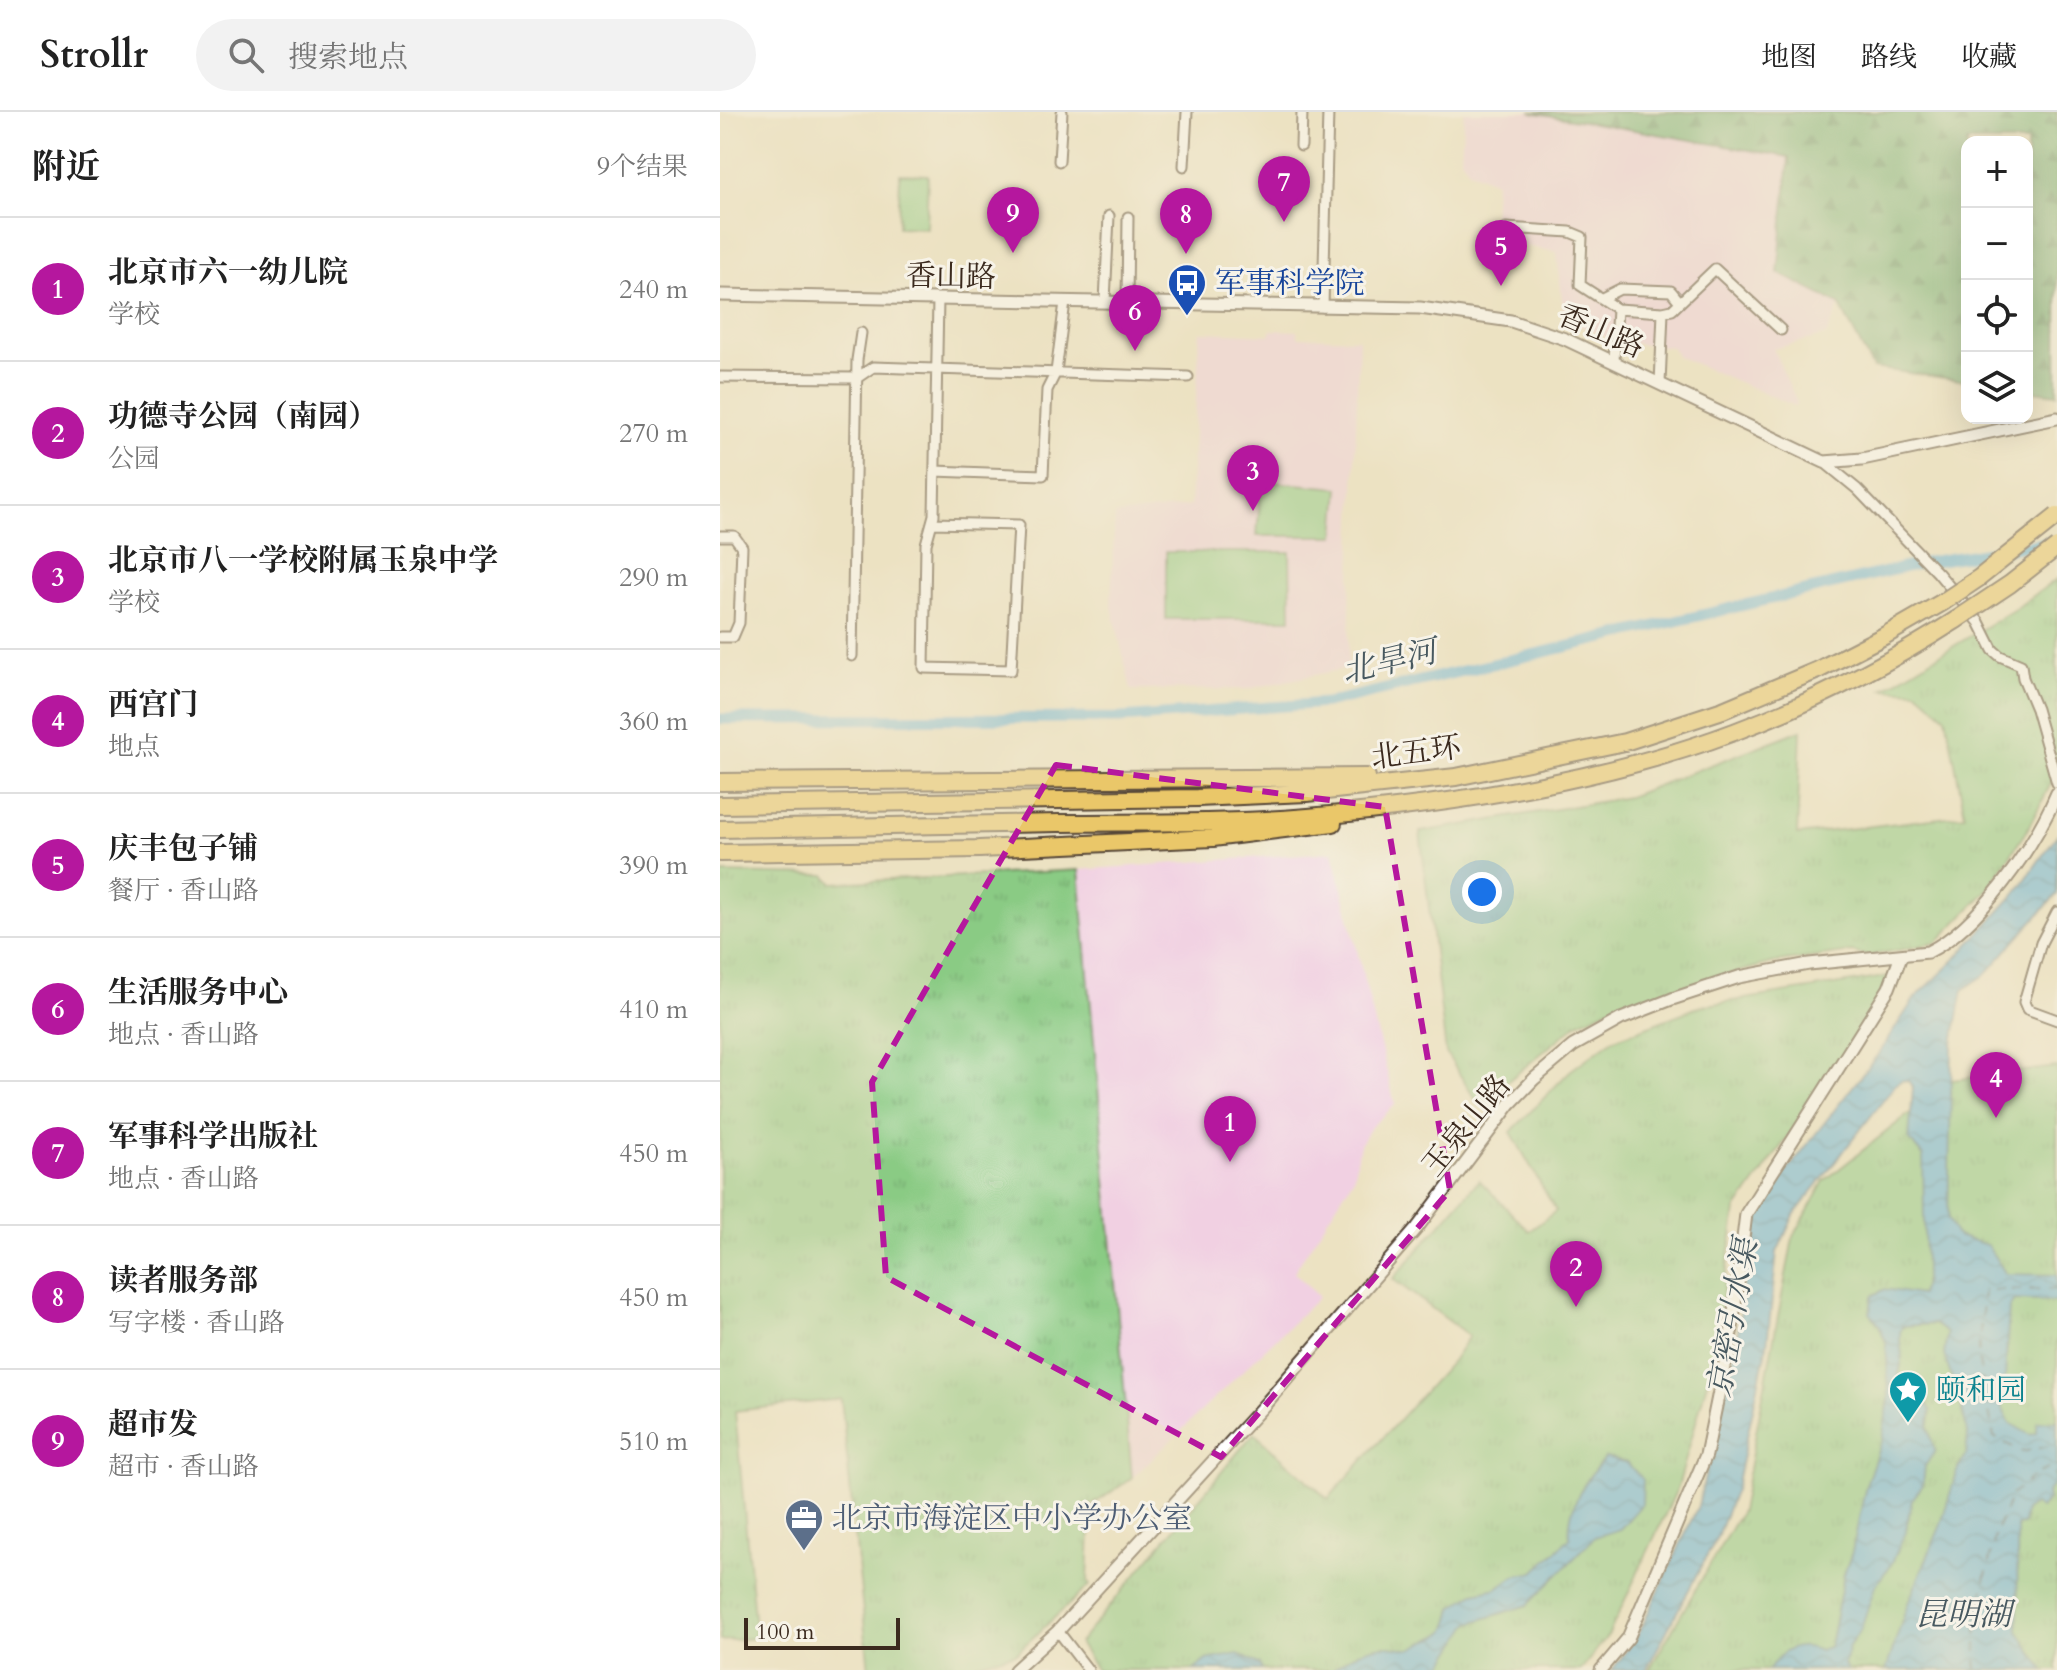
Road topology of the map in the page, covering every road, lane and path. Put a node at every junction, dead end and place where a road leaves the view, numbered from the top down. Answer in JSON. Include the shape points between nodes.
{"nodes":[{"id":1,"x":1062,"y":112,"type":"edge"},
{"id":2,"x":1187,"y":112,"type":"edge"},
{"id":3,"x":1302,"y":112,"type":"edge"},
{"id":4,"x":1328,"y":112,"type":"edge"},
{"id":5,"x":1301,"y":146,"type":"dead end"},
{"id":6,"x":1059,"y":161,"type":"dead end"},
{"id":7,"x":1184,"y":166,"type":"dead end"},
{"id":8,"x":1109,"y":216,"type":"dead end"},
{"id":9,"x":1128,"y":217,"type":"dead end"},
{"id":10,"x":1506,"y":228,"type":"dead end"},
{"id":11,"x":720,"y":295,"type":"edge"},
{"id":12,"x":1602,"y":298,"type":"junction"},
{"id":13,"x":938,"y":299,"type":"junction"},
{"id":14,"x":1065,"y":302,"type":"junction"},
{"id":15,"x":1105,"y":302,"type":"junction"},
{"id":16,"x":1680,"y":302,"type":"junction"},
{"id":17,"x":1127,"y":303,"type":"junction"},
{"id":18,"x":1323,"y":307,"type":"junction"},
{"id":19,"x":1617,"y":309,"type":"junction"},
{"id":20,"x":1663,"y":312,"type":"junction"},
{"id":21,"x":1781,"y":330,"type":"dead end"},
{"id":22,"x":861,"y":333,"type":"dead end"},
{"id":23,"x":1614,"y":361,"type":"junction"},
{"id":24,"x":936,"y":367,"type":"junction"},
{"id":25,"x":1056,"y":372,"type":"junction"},
{"id":26,"x":720,"y":377,"type":"edge"},
{"id":27,"x":1188,"y":377,"type":"dead end"},
{"id":28,"x":857,"y":378,"type":"junction"},
{"id":29,"x":1660,"y":384,"type":"junction"},
{"id":30,"x":2057,"y":418,"type":"edge"},
{"id":31,"x":1824,"y":462,"type":"junction"},
{"id":32,"x":935,"y":471,"type":"junction"},
{"id":33,"x":2057,"y":516,"type":"edge"},
{"id":34,"x":932,"y":523,"type":"junction"},
{"id":35,"x":720,"y":536,"type":"edge"},
{"id":36,"x":2057,"y":547,"type":"edge"},
{"id":37,"x":720,"y":637,"type":"edge"},
{"id":38,"x":852,"y":656,"type":"dead end"},
{"id":39,"x":1456,"y":777,"type":"junction"},
{"id":40,"x":720,"y":782,"type":"edge"},
{"id":41,"x":2057,"y":783,"type":"edge"},
{"id":42,"x":2056,"y":798,"type":"edge"},
{"id":43,"x":1439,"y":802,"type":"junction"},
{"id":44,"x":720,"y":805,"type":"edge"},
{"id":45,"x":720,"y":829,"type":"edge"},
{"id":46,"x":720,"y":853,"type":"edge"},
{"id":47,"x":2057,"y":912,"type":"edge"},
{"id":48,"x":1901,"y":956,"type":"junction"},
{"id":49,"x":2056,"y":1020,"type":"edge"},
{"id":50,"x":1058,"y":1631,"type":"junction"},
{"id":51,"x":1015,"y":1670,"type":"edge"},
{"id":52,"x":1088,"y":1670,"type":"edge"},
{"id":53,"x":1601,"y":1670,"type":"edge"}],
"edges":[{"from":1,"to":6,"type":"street"},
{"from":2,"to":7,"type":"street"},
{"from":3,"to":5,"type":"street"},
{"from":4,"to":18,"type":"street"},
{"from":8,"to":15,"type":"street"},
{"from":9,"to":17,"type":"street"},
{"from":10,"to":12,"type":"street","via":[[1582,237],[1580,285]]},
{"from":11,"to":13,"type":"street","name":"香山路"},
{"from":12,"to":16,"type":"street","via":[[1633,289],[1671,291]]},
{"from":12,"to":19,"type":"street"},
{"from":13,"to":14,"type":"street","name":"香山路"},
{"from":13,"to":24,"type":"street"},
{"from":14,"to":15,"type":"street","name":"香山路"},
{"from":14,"to":25,"type":"street"},
{"from":15,"to":17,"type":"street","name":"香山路"},
{"from":16,"to":20,"type":"street"},
{"from":16,"to":21,"type":"street","via":[[1715,269]]},
{"from":17,"to":18,"type":"street","name":"香山路"},
{"from":18,"to":23,"type":"street","name":"香山路","via":[[1420,308],[1511,321]]},
{"from":19,"to":20,"type":"street"},
{"from":19,"to":23,"type":"street"},
{"from":20,"to":29,"type":"street"},
{"from":22,"to":28,"type":"street"},
{"from":23,"to":29,"type":"street","name":"香山路"},
{"from":24,"to":25,"type":"street"},
{"from":24,"to":28,"type":"street","via":[[873,367]]},
{"from":24,"to":32,"type":"street"},
{"from":25,"to":27,"type":"street"},
{"from":25,"to":32,"type":"street","via":[[1047,390],[1043,475]]},
{"from":26,"to":28,"type":"street"},
{"from":28,"to":38,"type":"street"},
{"from":29,"to":31,"type":"street","name":"香山路"},
{"from":30,"to":31,"type":"street","via":[[1862,459]]},
{"from":31,"to":41,"type":"street","via":[[1938,573],[1979,622],[1993,650],[2021,665]]},
{"from":32,"to":34,"type":"street"},
{"from":33,"to":39,"type":"highway","name":"北五环","bridge":true,"via":[[1943,602],[1818,670],[1723,710],[1625,742]]},
{"from":34,"to":34,"type":"street","via":[[926,544],[924,668],[1011,670],[1019,525]]},
{"from":35,"to":37,"type":"street","via":[[734,536],[742,547],[739,623],[733,637]]},
{"from":36,"to":43,"type":"highway","name":"北五环","bridge":true,"via":[[1956,620],[1833,690],[1732,733],[1631,763]]},
{"from":39,"to":40,"type":"highway"},
{"from":39,"to":44,"type":"highway","name":"北五环","via":[[1197,798]]},
{"from":42,"to":48,"type":"street","name":"玉泉山路","via":[[2026,849],[1964,926],[1928,952]]},
{"from":43,"to":45,"type":"highway","name":"北五环","via":[[1307,817]]},
{"from":43,"to":46,"type":"highway","via":[[1313,827],[1213,838]]},
{"from":47,"to":49,"type":"street","via":[[2041,943],[2024,1002],[2027,1009]]},
{"from":48,"to":50,"type":"street","name":"玉泉山路","via":[[1786,968],[1706,987],[1596,1031],[1551,1063],[1496,1121],[1417,1228],[1267,1402]]},
{"from":48,"to":53,"type":"street","via":[[1889,988],[1746,1214],[1732,1328],[1706,1455],[1628,1638]]},
{"from":50,"to":51,"type":"street","name":"玉泉山路"},
{"from":50,"to":52,"type":"street"}]}
